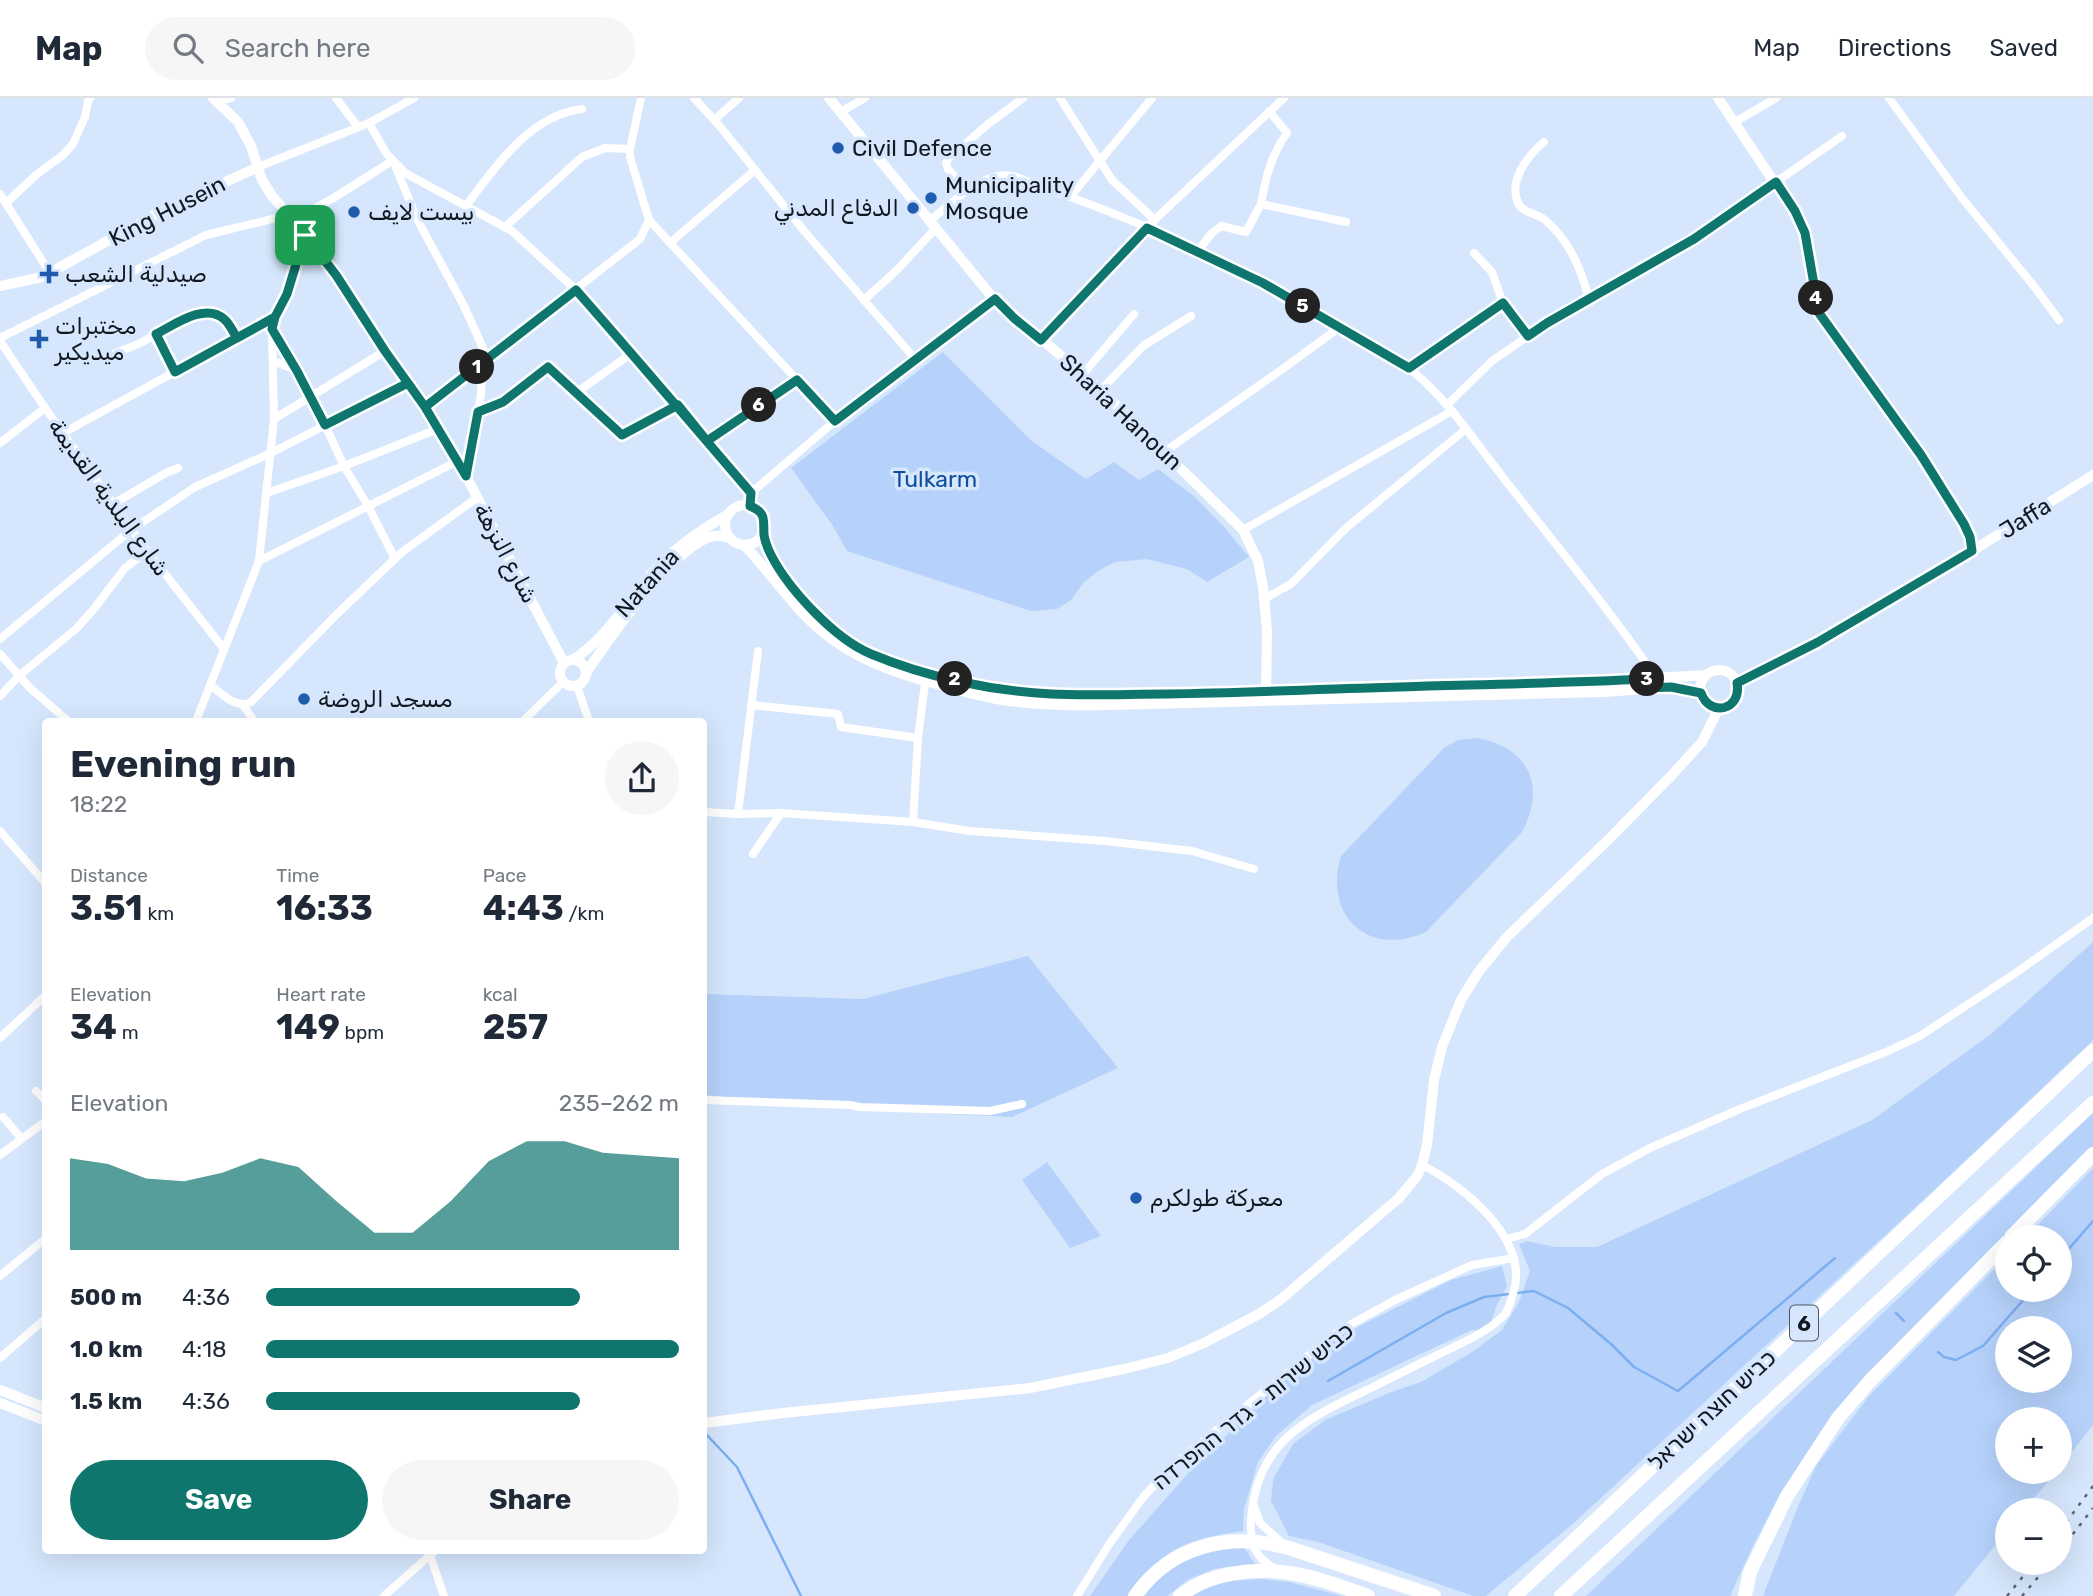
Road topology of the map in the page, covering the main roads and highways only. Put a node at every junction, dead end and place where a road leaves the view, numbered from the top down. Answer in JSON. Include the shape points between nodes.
{"nodes":[{"id":1,"x":2093,"y":1051,"type":"edge"},
{"id":2,"x":2093,"y":1103,"type":"edge"},
{"id":3,"x":2093,"y":1154,"type":"edge"},
{"id":4,"x":2023,"y":1225,"type":"edge"},
{"id":5,"x":1995,"y":1254,"type":"edge"},
{"id":6,"x":1578,"y":1536,"type":"junction"},
{"id":7,"x":1750,"y":1572,"type":"junction"},
{"id":8,"x":1135,"y":1596,"type":"edge"},
{"id":9,"x":1180,"y":1596,"type":"edge"},
{"id":10,"x":1368,"y":1596,"type":"edge"},
{"id":11,"x":1434,"y":1596,"type":"edge"},
{"id":12,"x":1500,"y":1596,"type":"edge"},
{"id":13,"x":1515,"y":1596,"type":"edge"},
{"id":14,"x":1561,"y":1596,"type":"edge"},
{"id":15,"x":1738,"y":1596,"type":"edge"},
{"id":16,"x":1745,"y":1596,"type":"edge"}],
"edges":[{"from":1,"to":6,"type":"highway","name":"כביש חוצה ישראל","number":"6"},
{"from":2,"to":14,"type":"highway","name":"כביש חוצה ישראל","number":"6"},
{"from":3,"to":4,"type":"highway"},
{"from":5,"to":7,"type":"highway","via":[[1838,1418],[1787,1496]]},
{"from":6,"to":12,"type":"highway"},
{"from":6,"to":13,"type":"highway","name":"כביש חוצה ישראל","number":"6"},
{"from":7,"to":15,"type":"highway"},
{"from":7,"to":16,"type":"highway"},
{"from":8,"to":11,"type":"highway","via":[[1161,1568],[1191,1549],[1251,1541],[1289,1548]]},
{"from":9,"to":10,"type":"highway","via":[[1216,1577],[1254,1571],[1289,1573]]}]}
